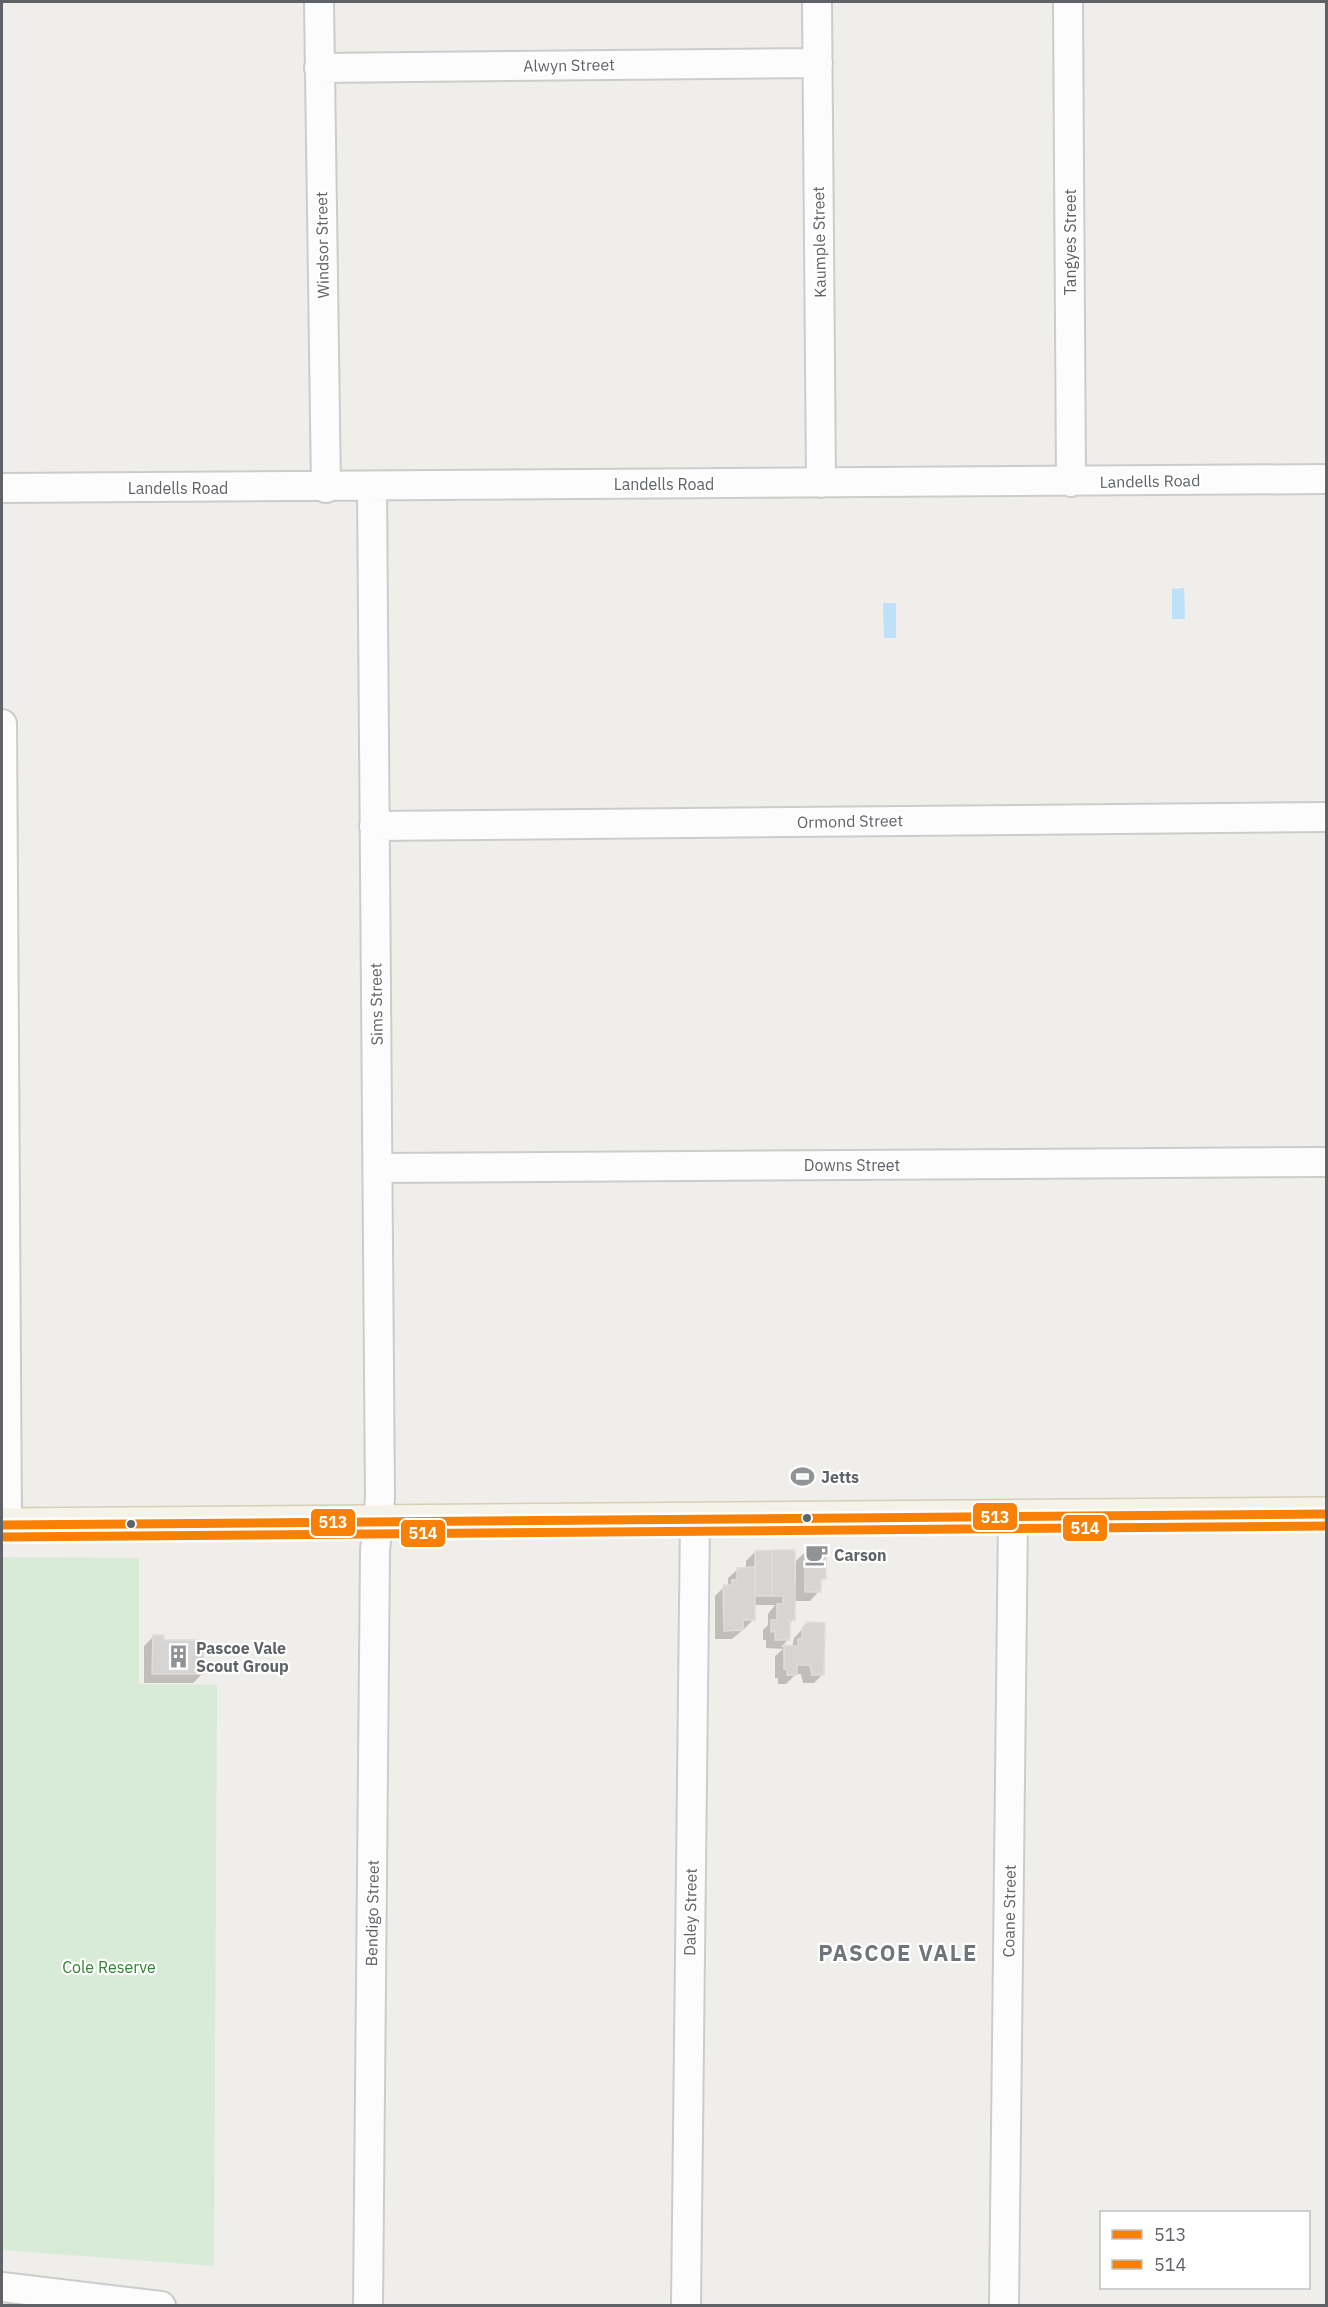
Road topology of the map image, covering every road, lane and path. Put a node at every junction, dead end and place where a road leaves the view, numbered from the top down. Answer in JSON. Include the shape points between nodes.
{"nodes":[{"id":1,"x":319,"y":2,"type":"edge"},
{"id":2,"x":817,"y":2,"type":"edge"},
{"id":3,"x":1068,"y":2,"type":"edge"},
{"id":4,"x":818,"y":63,"type":"junction"},
{"id":5,"x":320,"y":68,"type":"junction"},
{"id":6,"x":1326,"y":479,"type":"edge"},
{"id":7,"x":1071,"y":482,"type":"junction"},
{"id":8,"x":821,"y":483,"type":"junction"},
{"id":9,"x":372,"y":487,"type":"junction"},
{"id":10,"x":2,"y":488,"type":"edge"},
{"id":11,"x":326,"y":488,"type":"junction"},
{"id":12,"x":2,"y":724,"type":"edge"},
{"id":13,"x":1326,"y":817,"type":"edge"},
{"id":14,"x":374,"y":826,"type":"junction"},
{"id":15,"x":2,"y":1000,"type":"edge"},
{"id":16,"x":1326,"y":1162,"type":"edge"},
{"id":17,"x":378,"y":1168,"type":"junction"},
{"id":18,"x":1326,"y":1514,"type":"edge"},
{"id":19,"x":1013,"y":1516,"type":"junction"},
{"id":20,"x":695,"y":1518,"type":"junction"},
{"id":21,"x":378,"y":1521,"type":"junction"},
{"id":22,"x":4,"y":1525,"type":"edge"},
{"id":23,"x":2,"y":2287,"type":"edge"},
{"id":24,"x":161,"y":2306,"type":"edge"},
{"id":25,"x":368,"y":2306,"type":"edge"},
{"id":26,"x":686,"y":2306,"type":"edge"},
{"id":27,"x":1004,"y":2306,"type":"edge"}],
"edges":[{"from":1,"to":5,"type":"street","name":"Windsor Street"},
{"from":2,"to":4,"type":"street","name":"Kaumple Street"},
{"from":3,"to":7,"type":"street","name":"Tangyes Street"},
{"from":4,"to":5,"type":"street","name":"Alwyn Street"},
{"from":4,"to":8,"type":"street","name":"Kaumple Street"},
{"from":5,"to":11,"type":"street","name":"Windsor Street"},
{"from":6,"to":7,"type":"street","name":"Landells Road"},
{"from":7,"to":8,"type":"street","name":"Landells Road"},
{"from":8,"to":9,"type":"street","name":"Landells Road"},
{"from":9,"to":11,"type":"street","name":"Landells Road"},
{"from":9,"to":14,"type":"street","name":"Sims Street"},
{"from":10,"to":11,"type":"street","name":"Landells Road"},
{"from":12,"to":15,"type":"street"},
{"from":13,"to":14,"type":"street","name":"Ormond Street"},
{"from":14,"to":17,"type":"street","name":"Sims Street"},
{"from":15,"to":22,"type":"street"},
{"from":16,"to":17,"type":"street","name":"Downs Street"},
{"from":17,"to":21,"type":"street","name":"Sims Street"},
{"from":18,"to":19,"type":"main road"},
{"from":19,"to":20,"type":"main road"},
{"from":19,"to":27,"type":"street","name":"Coane Street"},
{"from":20,"to":21,"type":"main road"},
{"from":20,"to":26,"type":"street","name":"Daley Street"},
{"from":21,"to":22,"type":"main road"},
{"from":21,"to":25,"type":"street","name":"Bendigo Street"},
{"from":23,"to":24,"type":"street"}]}
